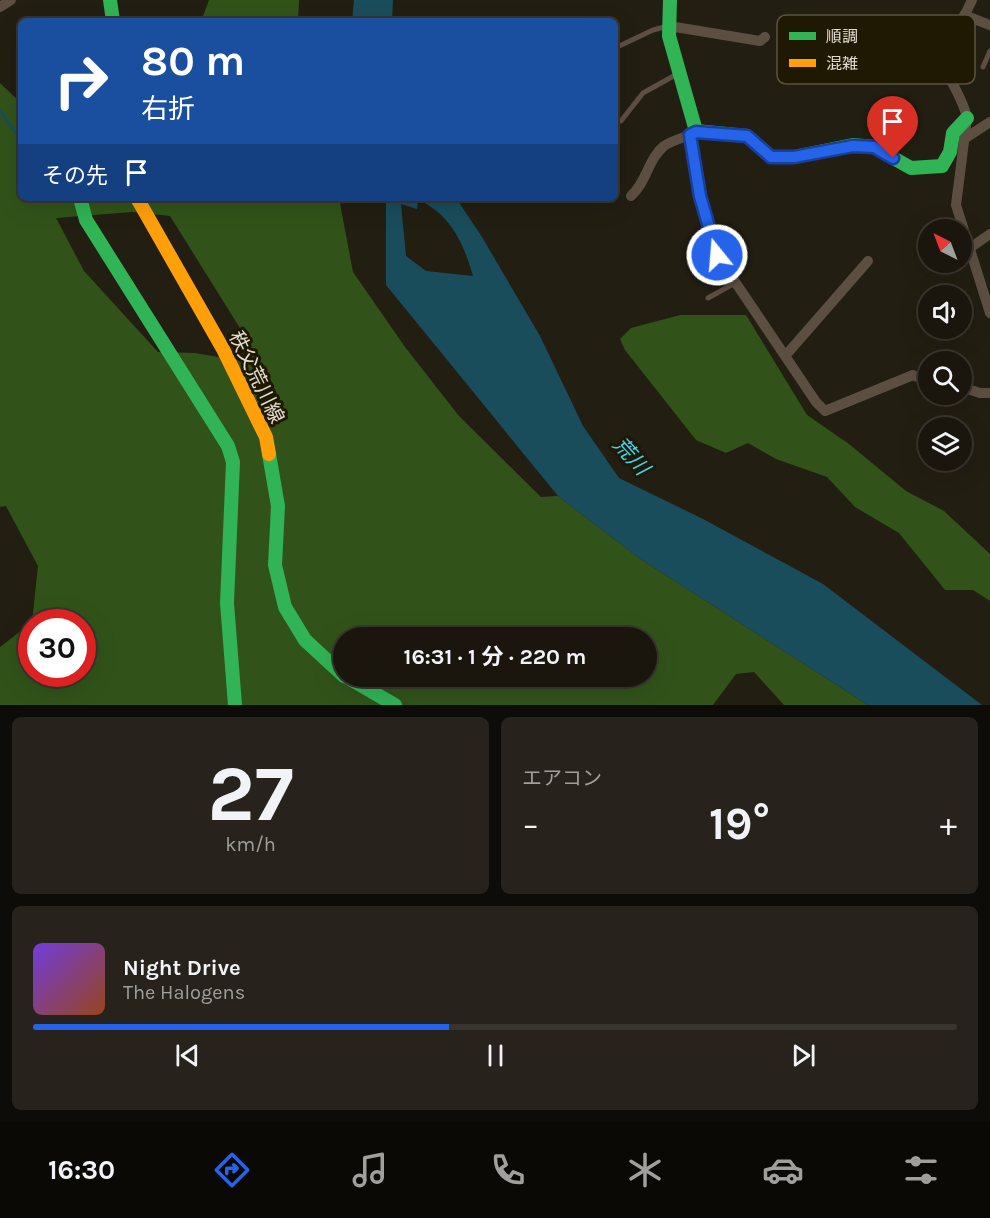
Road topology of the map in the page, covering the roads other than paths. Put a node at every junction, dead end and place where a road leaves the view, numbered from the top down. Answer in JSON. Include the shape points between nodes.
{"nodes":[{"id":1,"x":11,"y":0,"type":"edge"},
{"id":2,"x":110,"y":0,"type":"edge"},
{"id":3,"x":670,"y":0,"type":"edge"},
{"id":4,"x":972,"y":0,"type":"edge"},
{"id":5,"x":0,"y":7,"type":"edge"},
{"id":6,"x":964,"y":15,"type":"edge"},
{"id":7,"x":113,"y":18,"type":"edge"},
{"id":8,"x":975,"y":20,"type":"edge"},
{"id":9,"x":669,"y":26,"type":"junction"},
{"id":10,"x":990,"y":26,"type":"edge"},
{"id":11,"x":765,"y":37,"type":"dead end"},
{"id":12,"x":618,"y":47,"type":"edge"},
{"id":13,"x":990,"y":51,"type":"edge"},
{"id":14,"x":983,"y":67,"type":"dead end"},
{"id":15,"x":680,"y":73,"type":"junction"},
{"id":16,"x":954,"y":84,"type":"edge"},
{"id":17,"x":967,"y":118,"type":"junction"},
{"id":18,"x":621,"y":121,"type":"dead end"},
{"id":19,"x":990,"y":122,"type":"edge"},
{"id":20,"x":693,"y":133,"type":"junction"},
{"id":21,"x":964,"y":139,"type":"junction"},
{"id":22,"x":631,"y":196,"type":"dead end"},
{"id":23,"x":80,"y":201,"type":"edge"},
{"id":24,"x":139,"y":201,"type":"edge"},
{"id":25,"x":961,"y":219,"type":"edge"},
{"id":26,"x":990,"y":234,"type":"edge"},
{"id":27,"x":972,"y":247,"type":"edge"},
{"id":28,"x":972,"y":254,"type":"edge"},
{"id":29,"x":868,"y":261,"type":"dead end"},
{"id":30,"x":735,"y":283,"type":"junction"},
{"id":31,"x":708,"y":298,"type":"dead end"},
{"id":32,"x":988,"y":299,"type":"edge"},
{"id":33,"x":990,"y":312,"type":"edge"},
{"id":34,"x":786,"y":355,"type":"junction"},
{"id":35,"x":918,"y":377,"type":"edge"},
{"id":36,"x":972,"y":390,"type":"edge"},
{"id":37,"x":990,"y":393,"type":"edge"},
{"id":38,"x":333,"y":666,"type":"edge"},
{"id":39,"x":363,"y":687,"type":"edge"},
{"id":40,"x":235,"y":705,"type":"edge"},
{"id":41,"x":395,"y":705,"type":"edge"}],
"edges":[{"from":1,"to":5,"type":"street"},
{"from":2,"to":7,"type":"street"},
{"from":3,"to":9,"type":"street"},
{"from":4,"to":6,"type":"street"},
{"from":8,"to":10,"type":"street"},
{"from":9,"to":11,"type":"street","via":[[760,41]]},
{"from":9,"to":12,"type":"lane"},
{"from":9,"to":15,"type":"street"},
{"from":13,"to":14,"type":"lane"},
{"from":15,"to":18,"type":"lane","via":[[643,93]]},
{"from":15,"to":20,"type":"street"},
{"from":16,"to":17,"type":"street"},
{"from":17,"to":20,"type":"street","via":[[953,133],[950,152],[942,166],[911,168],[874,147],[853,146],[794,157],[771,157],[747,136]]},
{"from":17,"to":21,"type":"street"},
{"from":19,"to":21,"type":"street"},
{"from":20,"to":22,"type":"street","via":[[665,145]]},
{"from":20,"to":30,"type":"street","via":[[700,196],[711,236],[717,255]]},
{"from":21,"to":25,"type":"street","via":[[956,205]]},
{"from":23,"to":40,"type":"street","via":[[86,220],[228,446],[233,462],[227,603]]},
{"from":24,"to":38,"type":"street","name":"秩父荒川線","via":[[223,348],[266,437],[278,506],[275,565],[285,607],[305,640]]},
{"from":26,"to":27,"type":"street"},
{"from":28,"to":32,"type":"street"},
{"from":29,"to":34,"type":"street"},
{"from":30,"to":31,"type":"lane"},
{"from":30,"to":34,"type":"street"},
{"from":32,"to":33,"type":"street"},
{"from":34,"to":35,"type":"street","via":[[825,411],[913,375]]},
{"from":36,"to":37,"type":"street"},
{"from":39,"to":41,"type":"street","name":"秩父荒川線"}]}
